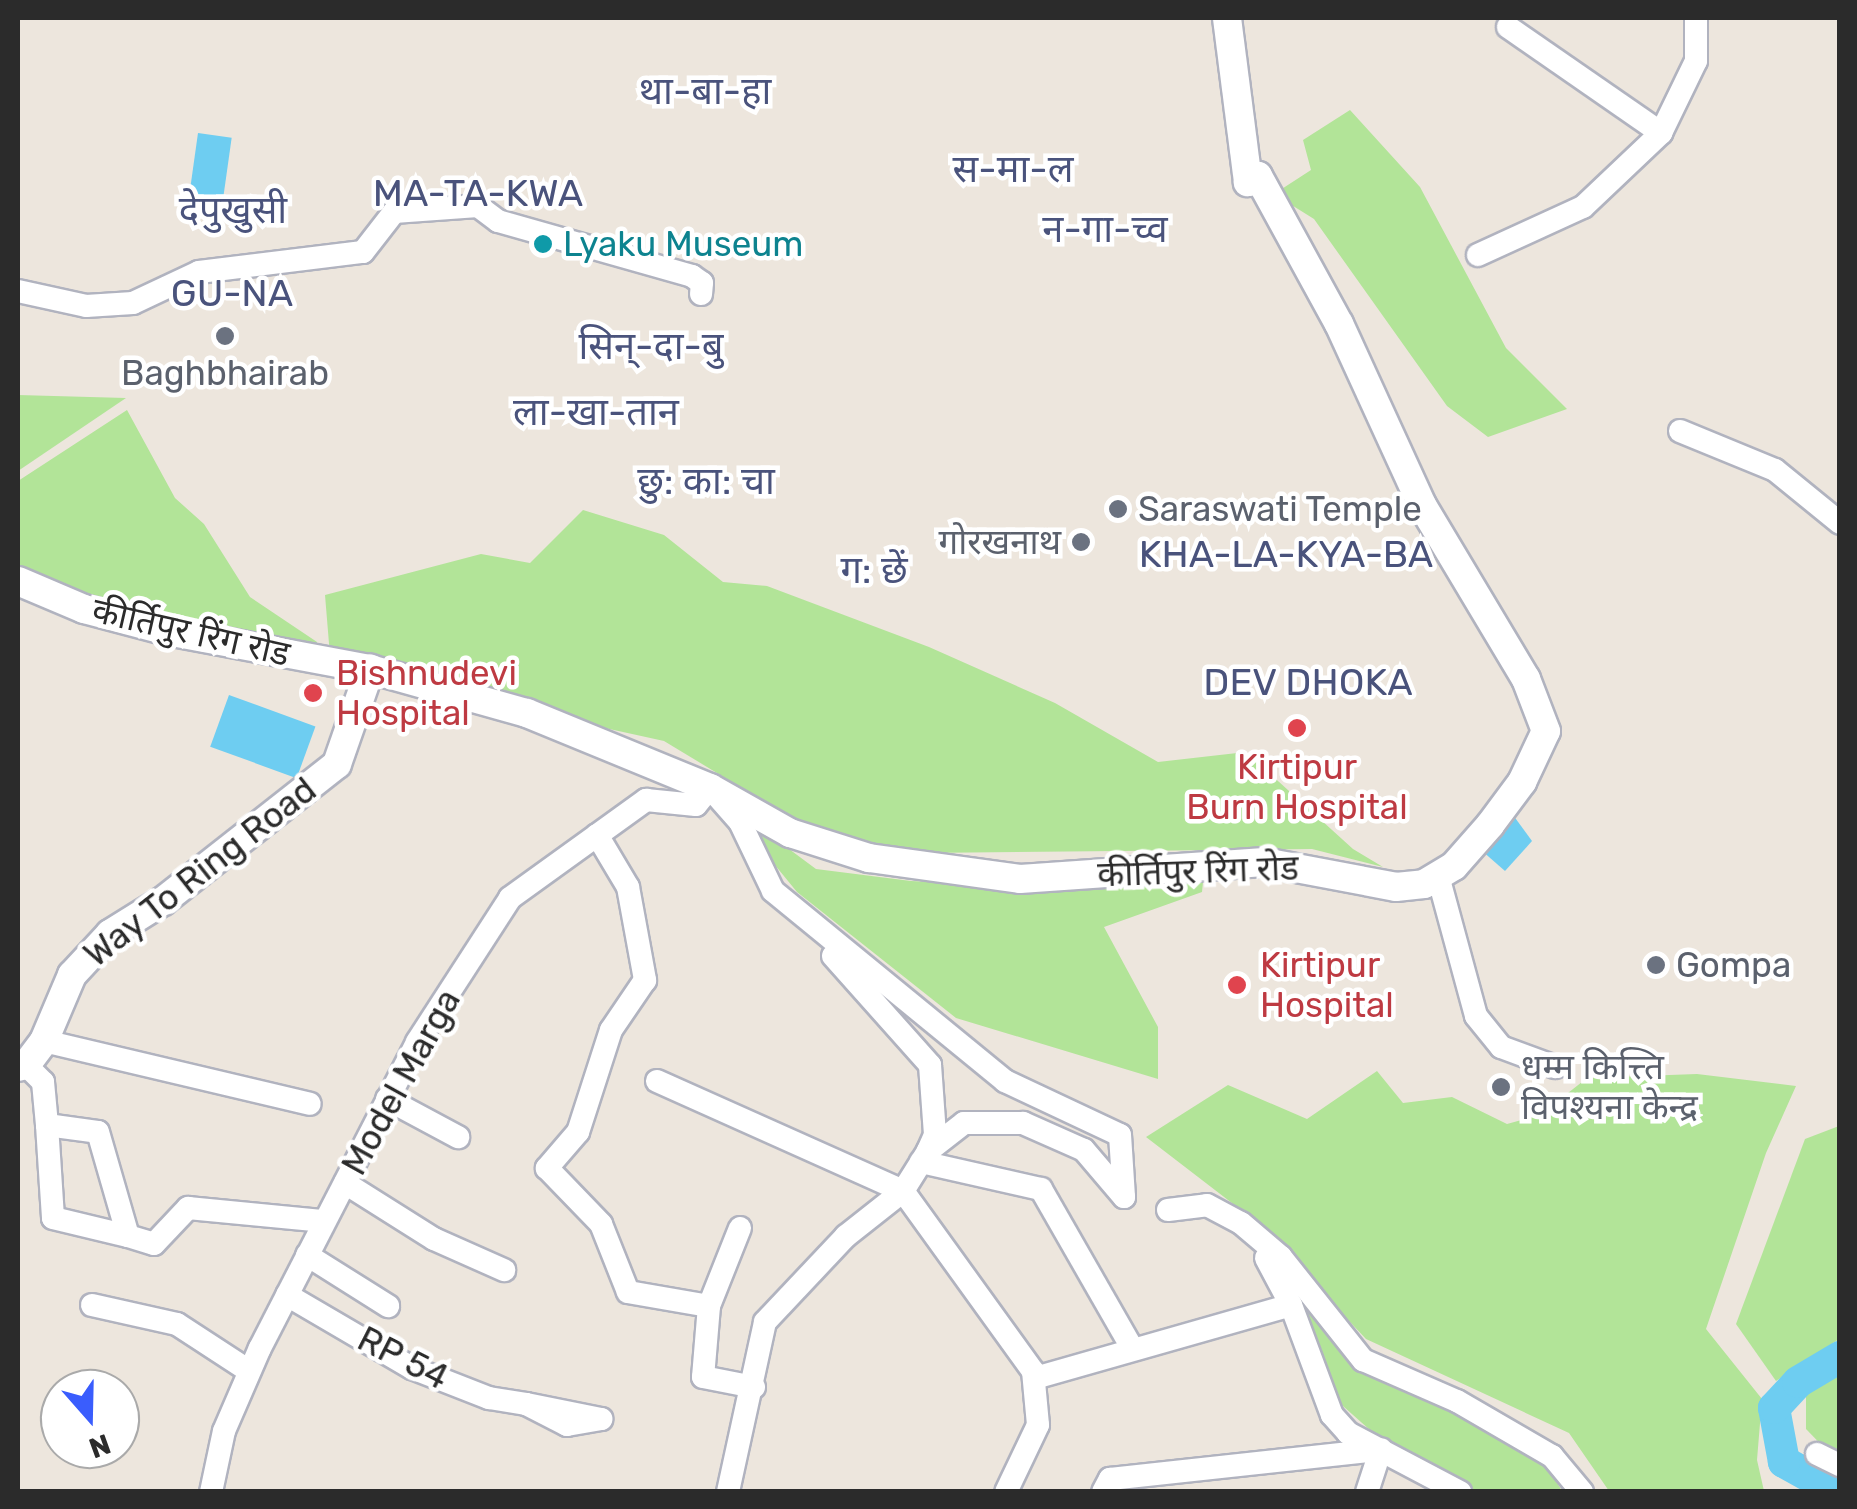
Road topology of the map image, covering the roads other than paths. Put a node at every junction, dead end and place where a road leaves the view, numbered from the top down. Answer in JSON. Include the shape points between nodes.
{"nodes":[{"id":1,"x":1226,"y":18,"type":"edge"},
{"id":2,"x":1696,"y":18,"type":"edge"},
{"id":3,"x":1508,"y":27,"type":"dead end"},
{"id":4,"x":1661,"y":134,"type":"junction"},
{"id":5,"x":1478,"y":255,"type":"dead end"},
{"id":6,"x":18,"y":291,"type":"edge"},
{"id":7,"x":701,"y":294,"type":"dead end"},
{"id":8,"x":1680,"y":431,"type":"dead end"},
{"id":9,"x":1840,"y":523,"type":"edge"},
{"id":10,"x":18,"y":581,"type":"edge"},
{"id":11,"x":370,"y":669,"type":"junction"},
{"id":12,"x":710,"y":788,"type":"junction"},
{"id":13,"x":597,"y":835,"type":"junction"},
{"id":14,"x":1438,"y":876,"type":"junction"},
{"id":15,"x":773,"y":891,"type":"junction"},
{"id":16,"x":44,"y":1040,"type":"junction"},
{"id":17,"x":22,"y":1066,"type":"edge"},
{"id":18,"x":1555,"y":1067,"type":"dead end"},
{"id":19,"x":657,"y":1081,"type":"dead end"},
{"id":20,"x":387,"y":1099,"type":"junction"},
{"id":21,"x":310,"y":1104,"type":"dead end"},
{"id":22,"x":47,"y":1126,"type":"junction"},
{"id":23,"x":458,"y":1136,"type":"dead end"},
{"id":24,"x":924,"y":1156,"type":"junction"},
{"id":25,"x":345,"y":1183,"type":"junction"},
{"id":26,"x":903,"y":1191,"type":"junction"},
{"id":27,"x":1168,"y":1210,"type":"dead end"},
{"id":28,"x":324,"y":1221,"type":"junction"},
{"id":29,"x":740,"y":1228,"type":"dead end"},
{"id":30,"x":1250,"y":1235,"type":"junction"},
{"id":31,"x":128,"y":1236,"type":"junction"},
{"id":32,"x":307,"y":1256,"type":"junction"},
{"id":33,"x":504,"y":1270,"type":"dead end"},
{"id":34,"x":287,"y":1294,"type":"junction"},
{"id":35,"x":92,"y":1305,"type":"dead end"},
{"id":36,"x":1291,"y":1305,"type":"junction"},
{"id":37,"x":388,"y":1306,"type":"dead end"},
{"id":38,"x":709,"y":1306,"type":"junction"},
{"id":39,"x":1132,"y":1348,"type":"junction"},
{"id":40,"x":249,"y":1372,"type":"junction"},
{"id":41,"x":1035,"y":1378,"type":"junction"},
{"id":42,"x":754,"y":1386,"type":"junction"},
{"id":43,"x":526,"y":1404,"type":"dead end"},
{"id":44,"x":1380,"y":1449,"type":"junction"},
{"id":45,"x":1818,"y":1454,"type":"dead end"},
{"id":46,"x":1840,"y":1465,"type":"edge"},
{"id":47,"x":211,"y":1492,"type":"edge"},
{"id":48,"x":728,"y":1492,"type":"edge"},
{"id":49,"x":1006,"y":1492,"type":"edge"},
{"id":50,"x":1102,"y":1492,"type":"edge"},
{"id":51,"x":1367,"y":1492,"type":"edge"},
{"id":52,"x":1460,"y":1492,"type":"edge"},
{"id":53,"x":1582,"y":1492,"type":"edge"}],
"edges":[{"from":1,"to":14,"type":"street","via":[[1248,182],[1258,176],[1339,324],[1422,505],[1526,678],[1546,731],[1522,782],[1490,825]]},
{"from":2,"to":4,"type":"street","via":[[1696,61]]},
{"from":3,"to":4,"type":"street"},
{"from":4,"to":5,"type":"street","via":[[1583,207]]},
{"from":6,"to":7,"type":"street","via":[[86,306],[134,303],[199,272],[363,252],[394,212],[478,206],[498,221],[692,276],[702,283]]},
{"from":8,"to":9,"type":"street","via":[[1774,470]]},
{"from":10,"to":11,"type":"street","name":"कीर्तिपुर रिंग रोड","via":[[84,609],[167,631]]},
{"from":11,"to":12,"type":"street","name":"कीर्तिपुर रिंग रोड","via":[[527,713]]},
{"from":11,"to":16,"type":"street","name":"Way To Ring Road","via":[[337,764],[163,901],[110,934],[72,975]]},
{"from":12,"to":13,"type":"street","name":"Model Marga","via":[[696,805],[646,800]]},
{"from":12,"to":14,"type":"street","name":"कीर्तिपुर रिंग रोड","via":[[790,833],[868,858],[1020,880],[1264,862],[1396,887]]},
{"from":12,"to":15,"type":"street","via":[[740,822]]},
{"from":13,"to":20,"type":"street","name":"Model Marga","via":[[510,898]]},
{"from":13,"to":38,"type":"street","via":[[628,887],[645,980],[611,1030],[578,1132],[547,1168],[601,1224],[628,1292]]},
{"from":14,"to":18,"type":"street","via":[[1476,1016],[1501,1047]]},
{"from":15,"to":24,"type":"street","via":[[930,1064],[936,1134]]},
{"from":15,"to":24,"type":"street","via":[[1004,1082],[1120,1135],[1124,1197],[1084,1150],[1022,1123],[964,1124]]},
{"from":16,"to":17,"type":"street","name":"Way To Ring Road"},
{"from":16,"to":21,"type":"street"},
{"from":17,"to":22,"type":"street","via":[[43,1082]]},
{"from":19,"to":26,"type":"street"},
{"from":20,"to":23,"type":"street"},
{"from":20,"to":25,"type":"street","name":"Model Marga"},
{"from":22,"to":31,"type":"street","via":[[98,1132]]},
{"from":22,"to":31,"type":"street","via":[[53,1218]]},
{"from":24,"to":26,"type":"street"},
{"from":24,"to":39,"type":"street","via":[[1040,1189]]},
{"from":25,"to":28,"type":"street","name":"Model Marga"},
{"from":25,"to":33,"type":"street","via":[[434,1239]]},
{"from":26,"to":41,"type":"street","via":[[1016,1341]]},
{"from":26,"to":42,"type":"street","via":[[846,1236],[764,1322]]},
{"from":27,"to":30,"type":"street","via":[[1207,1205]]},
{"from":28,"to":31,"type":"street","via":[[188,1208],[154,1244]]},
{"from":28,"to":32,"type":"street","name":"Model Marga"},
{"from":29,"to":38,"type":"street"},
{"from":30,"to":36,"type":"street"},
{"from":30,"to":53,"type":"street","via":[[1281,1257],[1363,1360],[1457,1401],[1552,1456]]},
{"from":32,"to":34,"type":"street","name":"Model Marga"},
{"from":32,"to":37,"type":"street"},
{"from":34,"to":40,"type":"street","name":"Model Marga"},
{"from":34,"to":43,"type":"street","name":"RP 54","via":[[412,1368],[488,1398]]},
{"from":35,"to":40,"type":"street","via":[[177,1324]]},
{"from":36,"to":39,"type":"street"},
{"from":36,"to":44,"type":"street","via":[[1332,1414],[1348,1433]]},
{"from":38,"to":42,"type":"street","via":[[704,1379]]},
{"from":39,"to":41,"type":"street"},
{"from":40,"to":47,"type":"street","name":"Model Marga","via":[[224,1431]]},
{"from":41,"to":49,"type":"street","via":[[1038,1425]]},
{"from":42,"to":48,"type":"street"},
{"from":44,"to":50,"type":"street","via":[[1110,1480]]},
{"from":44,"to":51,"type":"street"},
{"from":44,"to":52,"type":"street"},
{"from":45,"to":46,"type":"street"}]}
